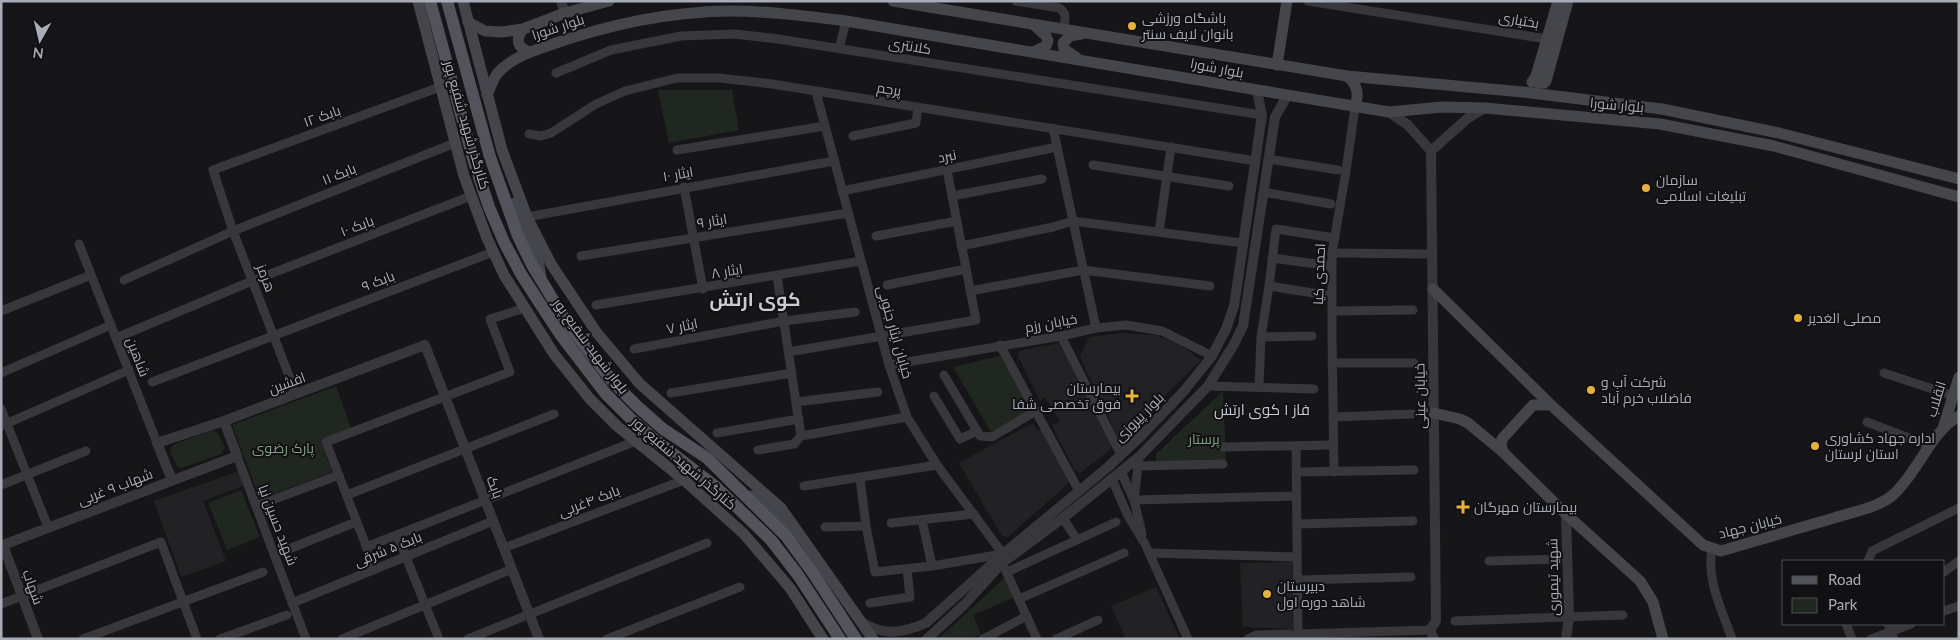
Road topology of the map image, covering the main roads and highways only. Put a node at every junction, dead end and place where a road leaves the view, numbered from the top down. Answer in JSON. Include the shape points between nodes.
{"nodes":[{"id":1,"x":418,"y":1,"type":"edge"},
{"id":2,"x":430,"y":1,"type":"edge"},
{"id":3,"x":447,"y":1,"type":"edge"},
{"id":4,"x":463,"y":1,"type":"edge"},
{"id":5,"x":609,"y":1,"type":"edge"},
{"id":6,"x":893,"y":1,"type":"edge"},
{"id":7,"x":1287,"y":1,"type":"edge"},
{"id":8,"x":1558,"y":1,"type":"edge"},
{"id":9,"x":1568,"y":1,"type":"edge"},
{"id":10,"x":468,"y":22,"type":"junction"},
{"id":11,"x":1034,"y":25,"type":"junction"},
{"id":12,"x":523,"y":29,"type":"junction"},
{"id":13,"x":1088,"y":34,"type":"junction"},
{"id":14,"x":529,"y":52,"type":"junction"},
{"id":15,"x":1033,"y":52,"type":"junction"},
{"id":16,"x":1080,"y":60,"type":"junction"},
{"id":17,"x":1277,"y":65,"type":"junction"},
{"id":18,"x":1347,"y":76,"type":"junction"},
{"id":19,"x":1542,"y":76,"type":"junction"},
{"id":20,"x":1523,"y":92,"type":"junction"},
{"id":21,"x":487,"y":95,"type":"junction"},
{"id":22,"x":1553,"y":96,"type":"junction"},
{"id":23,"x":1355,"y":107,"type":"junction"},
{"id":24,"x":1959,"y":179,"type":"edge"},
{"id":25,"x":514,"y":183,"type":"junction"},
{"id":26,"x":1959,"y":196,"type":"edge"},
{"id":27,"x":543,"y":283,"type":"junction"},
{"id":28,"x":1433,"y":289,"type":"road end"},
{"id":29,"x":1959,"y":377,"type":"edge"},
{"id":30,"x":1551,"y":404,"type":"junction"},
{"id":31,"x":1434,"y":413,"type":"road end"},
{"id":32,"x":1959,"y":416,"type":"edge"},
{"id":33,"x":1942,"y":430,"type":"junction"},
{"id":34,"x":1503,"y":452,"type":"junction"},
{"id":35,"x":723,"y":474,"type":"junction"},
{"id":36,"x":771,"y":540,"type":"junction"},
{"id":37,"x":830,"y":576,"type":"junction"},
{"id":38,"x":817,"y":628,"type":"junction"},
{"id":39,"x":823,"y":639,"type":"edge"},
{"id":40,"x":840,"y":639,"type":"edge"},
{"id":41,"x":856,"y":639,"type":"edge"},
{"id":42,"x":873,"y":639,"type":"edge"},
{"id":43,"x":1663,"y":639,"type":"edge"}],
"edges":[{"from":1,"to":38,"type":"main road","name":"کنارگذر شهید شفیع پور","via":[[471,196],[504,275],[554,354],[590,399],[744,534],[790,588]]},
{"from":2,"to":36,"type":"main road","name":"بلوار شهید شفیع پور","via":[[474,162],[504,242],[521,274],[560,334],[606,394],[648,434],[716,487]]},
{"from":3,"to":27,"type":"main road","name":"بلوار شهید شفیع پور","via":[[490,158],[518,236]]},
{"from":4,"to":10,"type":"main road"},
{"from":5,"to":12,"type":"main road","name":"بلوار شورا"},
{"from":6,"to":11,"type":"main road","name":"بلوار شورا"},
{"from":7,"to":17,"type":"main road"},
{"from":8,"to":19,"type":"main road","via":[[1547,39]]},
{"from":9,"to":19,"type":"main road"},
{"from":10,"to":12,"type":"main road","name":"بلوار شورا","via":[[486,31]]},
{"from":10,"to":21,"type":"main road"},
{"from":11,"to":13,"type":"main road","name":"بلوار شورا"},
{"from":11,"to":15,"type":"main road","via":[[1048,41],[1046,46]]},
{"from":12,"to":14,"type":"main road","via":[[518,35],[518,42]]},
{"from":13,"to":16,"type":"main road","via":[[1070,36],[1063,43],[1068,53]]},
{"from":13,"to":17,"type":"main road","name":"بلوار شورا"},
{"from":14,"to":15,"type":"main road","name":"بلوار شورا","via":[[630,22],[685,14],[774,12]]},
{"from":14,"to":21,"type":"main road","name":"بلوار شورا","via":[[498,74]]},
{"from":15,"to":16,"type":"main road","name":"بلوار شورا"},
{"from":16,"to":23,"type":"main road","name":"بلوار شورا"},
{"from":17,"to":18,"type":"main road","name":"بلوار شورا"},
{"from":18,"to":20,"type":"main road","name":"بلوار شورا"},
{"from":18,"to":23,"type":"main road","via":[[1357,89]]},
{"from":19,"to":20,"type":"main road"},
{"from":19,"to":22,"type":"main road"},
{"from":20,"to":22,"type":"main road","name":"بلوار شورا"},
{"from":21,"to":25,"type":"main road"},
{"from":22,"to":24,"type":"main road","name":"بلوار شورا","via":[[1724,120]]},
{"from":23,"to":26,"type":"main road","name":"بلوار شورا","via":[[1389,112],[1442,107],[1485,108],[1660,124],[1774,146]]},
{"from":25,"to":27,"type":"main road","via":[[514,203],[538,261]]},
{"from":25,"to":37,"type":"main road","via":[[551,264],[580,309],[640,384],[781,508]]},
{"from":27,"to":35,"type":"main road","name":"بلوار شهید شفیع پور","via":[[569,326],[614,382],[663,429],[706,458]]},
{"from":28,"to":30,"type":"main road","name":"خیابان جهاد"},
{"from":29,"to":33,"type":"main road","name":"انقلاب"},
{"from":30,"to":33,"type":"main road","name":"خیابان جهاد","via":[[1703,545],[1721,552],[1868,508],[1892,496],[1911,476]]},
{"from":30,"to":34,"type":"main road","via":[[1533,405],[1502,439]]},
{"from":31,"to":34,"type":"main road","via":[[1468,423]]},
{"from":32,"to":33,"type":"main road"},
{"from":34,"to":43,"type":"main road","via":[[1640,581],[1653,602]]},
{"from":35,"to":37,"type":"main road","via":[[775,514],[809,558]]},
{"from":35,"to":41,"type":"main road","name":"بلوار شهید شفیع پور","via":[[786,536]]},
{"from":36,"to":38,"type":"main road","via":[[805,599]]},
{"from":36,"to":40,"type":"main road","name":"بلوار شهید شفیع پور","via":[[798,574]]},
{"from":37,"to":42,"type":"main road"},
{"from":38,"to":39,"type":"main road","name":"کنارگذر شهید شفیع پور"}]}
